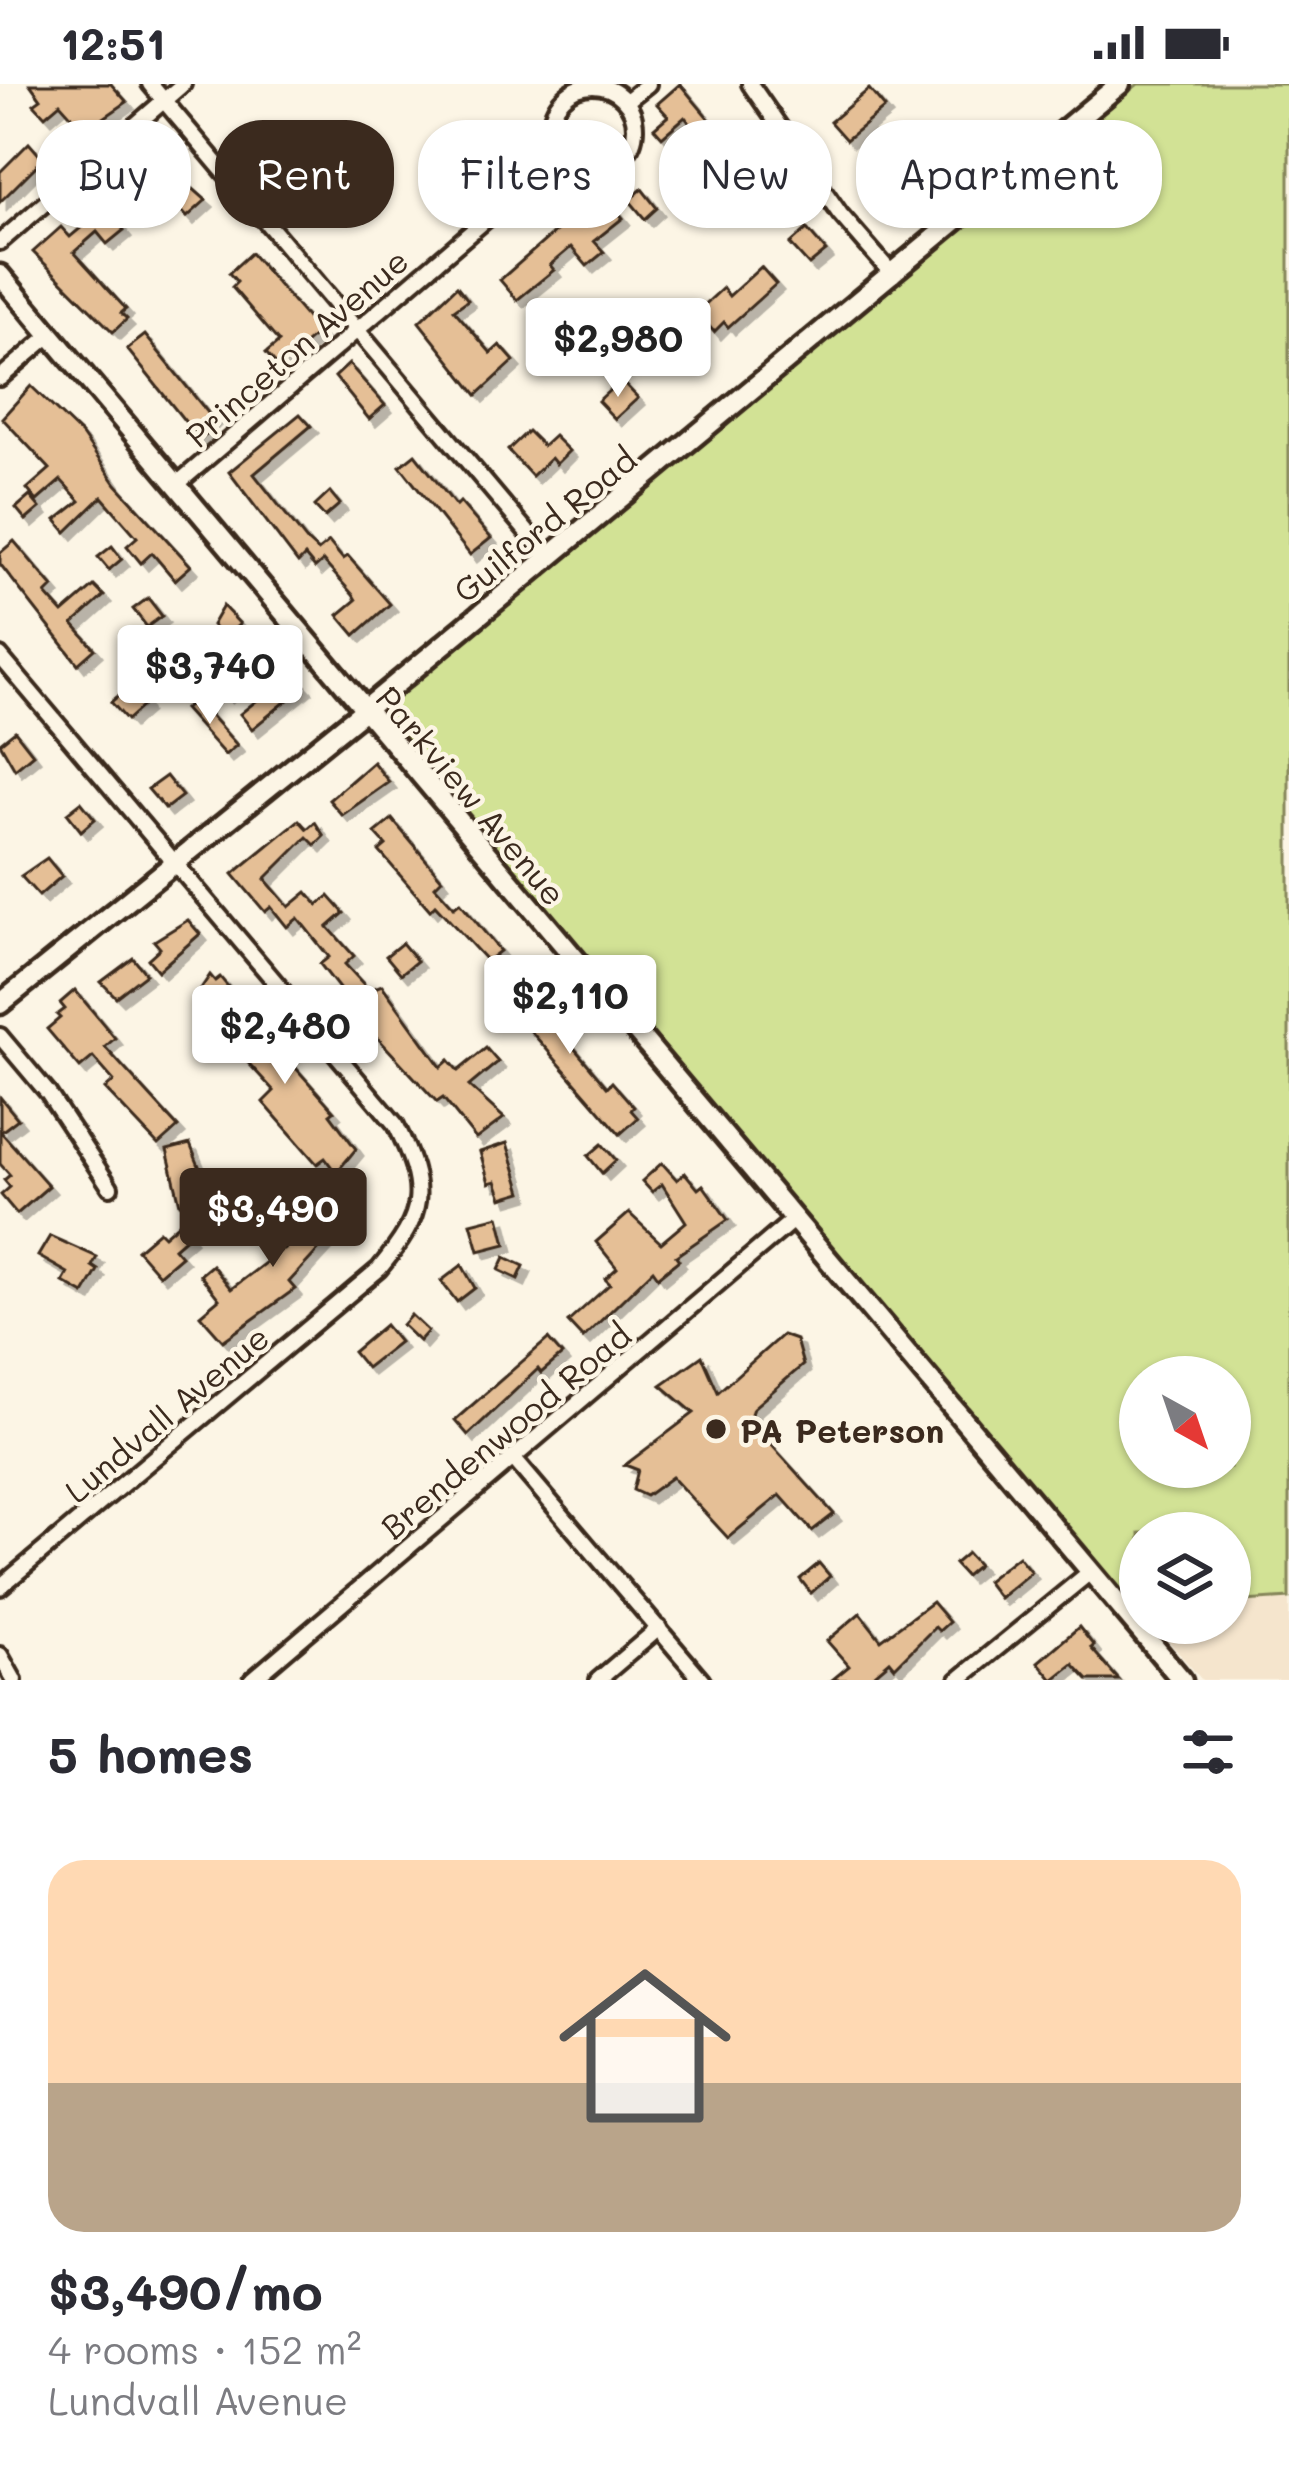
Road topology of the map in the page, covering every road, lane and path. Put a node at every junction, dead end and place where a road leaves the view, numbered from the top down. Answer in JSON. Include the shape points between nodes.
{"nodes":[{"id":1,"x":150,"y":84,"type":"edge"},
{"id":2,"x":183,"y":84,"type":"edge"},
{"id":3,"x":648,"y":84,"type":"edge"},
{"id":4,"x":751,"y":84,"type":"edge"},
{"id":5,"x":1120,"y":84,"type":"edge"},
{"id":6,"x":164,"y":100,"type":"junction"},
{"id":7,"x":628,"y":100,"type":"junction"},
{"id":8,"x":552,"y":120,"type":"edge"},
{"id":9,"x":631,"y":120,"type":"edge"},
{"id":10,"x":476,"y":228,"type":"edge"},
{"id":11,"x":0,"y":242,"type":"edge"},
{"id":12,"x":0,"y":275,"type":"edge"},
{"id":13,"x":893,"y":275,"type":"junction"},
{"id":14,"x":359,"y":328,"type":"junction"},
{"id":15,"x":50,"y":335,"type":"junction"},
{"id":16,"x":0,"y":378,"type":"edge"},
{"id":17,"x":176,"y":485,"type":"junction"},
{"id":18,"x":549,"y":558,"type":"junction"},
{"id":19,"x":0,"y":656,"type":"edge"},
{"id":20,"x":362,"y":711,"type":"junction"},
{"id":21,"x":176,"y":863,"type":"junction"},
{"id":22,"x":0,"y":1004,"type":"edge"},
{"id":23,"x":0,"y":1036,"type":"edge"},
{"id":24,"x":110,"y":1187,"type":"dead end"},
{"id":25,"x":793,"y":1220,"type":"junction"},
{"id":26,"x":513,"y":1458,"type":"junction"},
{"id":27,"x":1090,"y":1572,"type":"junction"},
{"id":28,"x":0,"y":1587,"type":"edge"},
{"id":29,"x":659,"y":1628,"type":"junction"},
{"id":30,"x":0,"y":1655,"type":"edge"},
{"id":31,"x":14,"y":1680,"type":"edge"},
{"id":32,"x":252,"y":1680,"type":"edge"},
{"id":33,"x":598,"y":1680,"type":"edge"},
{"id":34,"x":702,"y":1680,"type":"edge"},
{"id":35,"x":958,"y":1680,"type":"edge"},
{"id":36,"x":1182,"y":1680,"type":"edge"}],
"edges":[{"from":1,"to":6,"type":"street"},
{"from":2,"to":6,"type":"street"},
{"from":3,"to":7,"type":"street"},
{"from":4,"to":13,"type":"street","via":[[840,214]]},
{"from":5,"to":13,"type":"street","name":"Guilford Road"},
{"from":6,"to":11,"type":"street"},
{"from":6,"to":14,"type":"street"},
{"from":7,"to":8,"type":"street","via":[[590,86],[565,95]]},
{"from":7,"to":9,"type":"street"},
{"from":10,"to":14,"type":"street","name":"Princeton Avenue"},
{"from":12,"to":15,"type":"street","name":"Parkview Avenue"},
{"from":13,"to":18,"type":"street","name":"Guilford Road"},
{"from":14,"to":17,"type":"street","name":"Princeton Avenue"},
{"from":14,"to":18,"type":"street"},
{"from":15,"to":16,"type":"street"},
{"from":15,"to":17,"type":"street","name":"Parkview Avenue"},
{"from":17,"to":20,"type":"street","name":"Parkview Avenue"},
{"from":18,"to":20,"type":"street","name":"Guilford Road"},
{"from":19,"to":21,"type":"street","name":"Lundvall Avenue"},
{"from":20,"to":21,"type":"street","name":"Guilford Road"},
{"from":20,"to":25,"type":"street","name":"Parkview Avenue"},
{"from":21,"to":22,"type":"street","name":"Guilford Road"},
{"from":21,"to":28,"type":"street","name":"Lundvall Avenue","via":[[396,1124],[421,1204],[379,1269]]},
{"from":23,"to":24,"type":"street"},
{"from":25,"to":26,"type":"street","name":"Brendenwood Road"},
{"from":25,"to":27,"type":"street","name":"Parkview Avenue"},
{"from":26,"to":29,"type":"street"},
{"from":26,"to":32,"type":"street","name":"Brendenwood Road"},
{"from":27,"to":35,"type":"street"},
{"from":27,"to":36,"type":"street","name":"Parkview Avenue"},
{"from":29,"to":33,"type":"street"},
{"from":29,"to":34,"type":"street"},
{"from":30,"to":31,"type":"street"}]}
